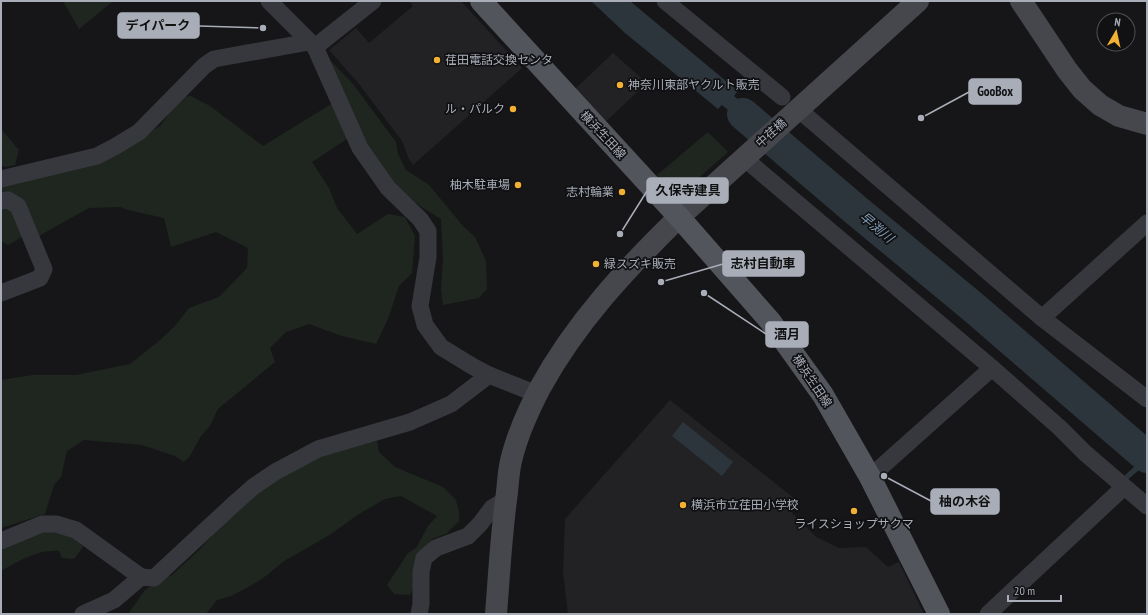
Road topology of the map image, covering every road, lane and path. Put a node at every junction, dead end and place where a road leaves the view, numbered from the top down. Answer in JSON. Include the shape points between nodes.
{"nodes":[{"id":1,"x":270,"y":1,"type":"edge"},
{"id":2,"x":373,"y":1,"type":"edge"},
{"id":3,"x":481,"y":1,"type":"edge"},
{"id":4,"x":665,"y":1,"type":"edge"},
{"id":5,"x":918,"y":1,"type":"edge"},
{"id":6,"x":1022,"y":1,"type":"edge"},
{"id":7,"x":312,"y":45,"type":"junction"},
{"id":8,"x":790,"y":103,"type":"junction"},
{"id":9,"x":1147,"y":124,"type":"edge"},
{"id":10,"x":747,"y":161,"type":"junction"},
{"id":11,"x":1,"y":179,"type":"edge"},
{"id":12,"x":1,"y":201,"type":"edge"},
{"id":13,"x":679,"y":217,"type":"junction"},
{"id":14,"x":1147,"y":223,"type":"edge"},
{"id":15,"x":1,"y":293,"type":"edge"},
{"id":16,"x":1042,"y":318,"type":"junction"},
{"id":17,"x":992,"y":368,"type":"junction"},
{"id":18,"x":489,"y":375,"type":"junction"},
{"id":19,"x":537,"y":394,"type":"junction"},
{"id":20,"x":1147,"y":399,"type":"edge"},
{"id":21,"x":870,"y":477,"type":"junction"},
{"id":22,"x":1124,"y":487,"type":"junction"},
{"id":23,"x":506,"y":500,"type":"junction"},
{"id":24,"x":1147,"y":506,"type":"edge"},
{"id":25,"x":1,"y":540,"type":"edge"},
{"id":26,"x":141,"y":577,"type":"junction"},
{"id":27,"x":83,"y":614,"type":"edge"},
{"id":28,"x":419,"y":614,"type":"edge"},
{"id":29,"x":496,"y":614,"type":"edge"},
{"id":30,"x":939,"y":614,"type":"edge"},
{"id":31,"x":988,"y":614,"type":"edge"}],
"edges":[{"from":1,"to":7,"type":"street"},
{"from":2,"to":7,"type":"street"},
{"from":3,"to":13,"type":"main road","name":"横浜生田線"},
{"from":4,"to":8,"type":"street"},
{"from":5,"to":8,"type":"street","name":"中荏橋"},
{"from":6,"to":9,"type":"street","via":[[1082,89],[1100,105],[1119,116]]},
{"from":7,"to":11,"type":"street","via":[[214,59],[139,132],[116,146],[96,156]]},
{"from":7,"to":18,"type":"street","via":[[360,148],[388,188],[420,219],[428,231],[428,257],[420,306],[425,325],[441,347]]},
{"from":8,"to":10,"type":"street","name":"中荏橋"},
{"from":8,"to":16,"type":"street"},
{"from":10,"to":13,"type":"street","name":"中荏橋"},
{"from":10,"to":17,"type":"street"},
{"from":12,"to":15,"type":"street","via":[[8,200],[18,206],[44,269],[40,278]]},
{"from":13,"to":19,"type":"street","name":"中荏橋","via":[[596,304],[567,343]]},
{"from":13,"to":21,"type":"main road","name":"横浜生田線","via":[[770,321],[823,395]]},
{"from":14,"to":16,"type":"street"},
{"from":16,"to":20,"type":"street"},
{"from":17,"to":21,"type":"street"},
{"from":17,"to":22,"type":"street"},
{"from":18,"to":19,"type":"street"},
{"from":18,"to":26,"type":"street","via":[[451,404],[410,422],[318,449],[275,472],[253,487],[154,578]]},
{"from":19,"to":23,"type":"street","name":"中荏橋","via":[[513,454]]},
{"from":21,"to":30,"type":"main road","name":"横浜生田線"},
{"from":22,"to":24,"type":"street"},
{"from":22,"to":31,"type":"street"},
{"from":23,"to":28,"type":"street","via":[[492,508],[468,536],[436,548],[424,558]]},
{"from":23,"to":29,"type":"street","name":"中荏橋"},
{"from":25,"to":26,"type":"street","via":[[42,524],[56,524],[76,530]]},
{"from":26,"to":27,"type":"street","via":[[114,600]]}]}
